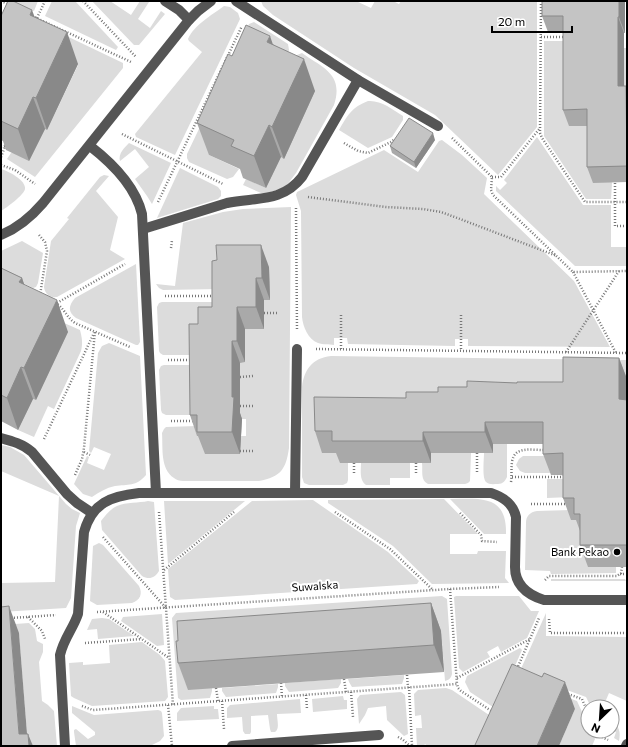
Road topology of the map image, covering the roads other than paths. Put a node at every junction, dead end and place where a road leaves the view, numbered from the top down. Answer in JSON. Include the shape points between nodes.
{"nodes":[{"id":1,"x":165,"y":1,"type":"edge"},
{"id":2,"x":211,"y":1,"type":"edge"},
{"id":3,"x":236,"y":1,"type":"edge"},
{"id":4,"x":189,"y":20,"type":"junction"},
{"id":5,"x":358,"y":80,"type":"junction"},
{"id":6,"x":438,"y":126,"type":"road end"},
{"id":7,"x":90,"y":146,"type":"junction"},
{"id":8,"x":145,"y":229,"type":"junction"},
{"id":9,"x":1,"y":235,"type":"edge"},
{"id":10,"x":297,"y":349,"type":"road end"},
{"id":11,"x":1,"y":438,"type":"edge"},
{"id":12,"x":157,"y":493,"type":"junction"},
{"id":13,"x":295,"y":493,"type":"junction"},
{"id":14,"x":90,"y":517,"type":"junction"},
{"id":15,"x":627,"y":600,"type":"edge"},
{"id":16,"x":379,"y":735,"type":"dead end"},
{"id":17,"x":65,"y":746,"type":"edge"},
{"id":18,"x":232,"y":746,"type":"edge"}],
"edges":[{"from":1,"to":4,"type":"street"},
{"from":2,"to":4,"type":"street"},
{"from":3,"to":5,"type":"street"},
{"from":4,"to":7,"type":"street"},
{"from":5,"to":6,"type":"street"},
{"from":5,"to":8,"type":"street","via":[[291,192],[228,203]]},
{"from":7,"to":8,"type":"street","via":[[128,183],[140,206]]},
{"from":7,"to":9,"type":"street","via":[[36,211],[24,222]]},
{"from":8,"to":12,"type":"street","via":[[144,253]]},
{"from":10,"to":13,"type":"street"},
{"from":11,"to":14,"type":"street","via":[[28,448]]},
{"from":12,"to":13,"type":"street"},
{"from":12,"to":14,"type":"street","via":[[115,497],[100,504]]},
{"from":13,"to":15,"type":"street","via":[[495,494],[511,504],[515,512],[515,572],[522,587],[533,596],[544,600]]},
{"from":14,"to":17,"type":"street","via":[[83,536],[78,614],[63,644],[60,660]]},
{"from":16,"to":18,"type":"street"}]}
